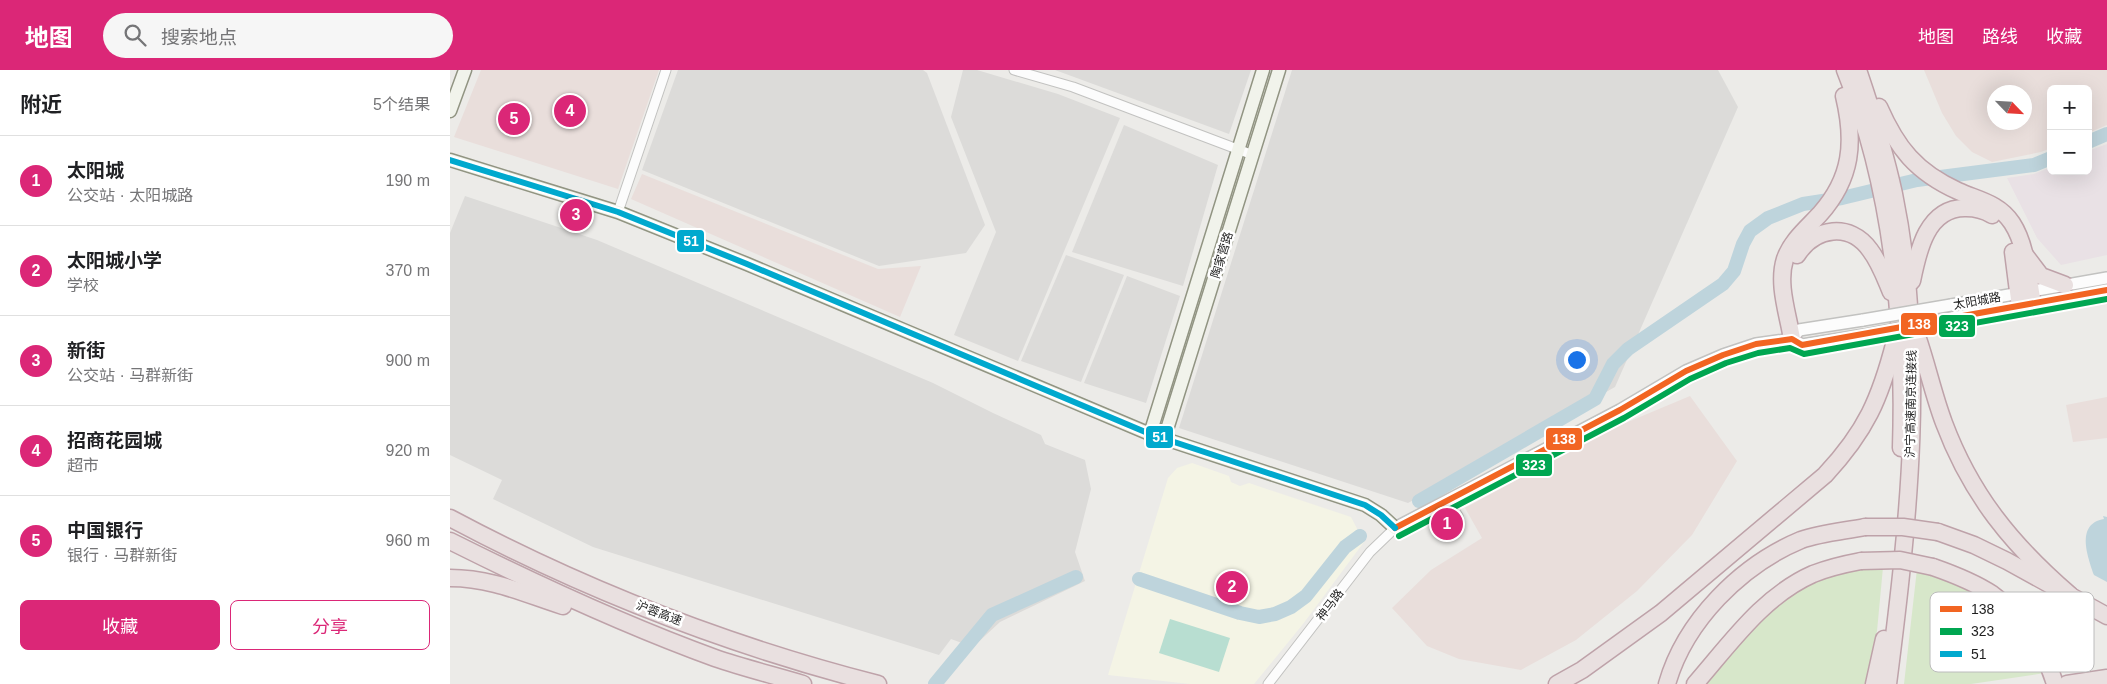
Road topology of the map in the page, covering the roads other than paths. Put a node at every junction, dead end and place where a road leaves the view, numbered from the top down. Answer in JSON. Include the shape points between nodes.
{"nodes":[{"id":1,"x":465,"y":70,"type":"edge"},
{"id":2,"x":470,"y":70,"type":"edge"},
{"id":3,"x":666,"y":70,"type":"edge"},
{"id":4,"x":1014,"y":70,"type":"edge"},
{"id":5,"x":1263,"y":70,"type":"edge"},
{"id":6,"x":1279,"y":70,"type":"edge"},
{"id":7,"x":1836,"y":70,"type":"edge"},
{"id":8,"x":1845,"y":70,"type":"edge"},
{"id":9,"x":1860,"y":70,"type":"edge"},
{"id":10,"x":451,"y":109,"type":"edge"},
{"id":11,"x":1239,"y":150,"type":"junction"},
{"id":12,"x":1253,"y":155,"type":"junction"},
{"id":13,"x":450,"y":160,"type":"edge"},
{"id":14,"x":1884,"y":179,"type":"junction"},
{"id":15,"x":618,"y":212,"type":"junction"},
{"id":16,"x":2024,"y":253,"type":"junction"},
{"id":17,"x":2107,"y":278,"type":"edge"},
{"id":18,"x":2065,"y":285,"type":"junction"},
{"id":19,"x":2107,"y":290,"type":"edge"},
{"id":20,"x":2025,"y":299,"type":"junction"},
{"id":21,"x":1904,"y":312,"type":"junction"},
{"id":22,"x":1798,"y":338,"type":"junction"},
{"id":23,"x":1150,"y":434,"type":"junction"},
{"id":24,"x":1164,"y":439,"type":"junction"},
{"id":25,"x":1449,"y":501,"type":"junction"},
{"id":26,"x":1458,"y":516,"type":"dead end"},
{"id":27,"x":450,"y":518,"type":"edge"},
{"id":28,"x":1394,"y":528,"type":"junction"},
{"id":29,"x":450,"y":541,"type":"edge"},
{"id":30,"x":1902,"y":574,"type":"junction"},
{"id":31,"x":450,"y":578,"type":"edge"},
{"id":32,"x":1988,"y":592,"type":"edge"},
{"id":33,"x":2064,"y":592,"type":"edge"},
{"id":34,"x":2066,"y":592,"type":"edge"},
{"id":35,"x":2094,"y":609,"type":"edge"},
{"id":36,"x":2107,"y":616,"type":"edge"},
{"id":37,"x":1885,"y":634,"type":"junction"},
{"id":38,"x":658,"y":636,"type":"junction"},
{"id":39,"x":2050,"y":672,"type":"edge"},
{"id":40,"x":2107,"y":678,"type":"edge"},
{"id":41,"x":2074,"y":683,"type":"edge"},
{"id":42,"x":803,"y":684,"type":"edge"},
{"id":43,"x":878,"y":684,"type":"edge"},
{"id":44,"x":1268,"y":684,"type":"edge"},
{"id":45,"x":1557,"y":684,"type":"edge"},
{"id":46,"x":1667,"y":684,"type":"edge"},
{"id":47,"x":1695,"y":684,"type":"edge"},
{"id":48,"x":1874,"y":684,"type":"edge"},
{"id":49,"x":1879,"y":684,"type":"edge"},
{"id":50,"x":1888,"y":684,"type":"edge"},
{"id":51,"x":1895,"y":684,"type":"edge"},
{"id":52,"x":2055,"y":684,"type":"edge"}],
"edges":[{"from":1,"to":10,"type":"main road"},
{"from":2,"to":10,"type":"street"},
{"from":3,"to":15,"type":"street"},
{"from":4,"to":11,"type":"street","via":[[1072,87]]},
{"from":5,"to":11,"type":"main road","name":"陶家营路"},
{"from":6,"to":12,"type":"main road","name":"陶家营路"},
{"from":7,"to":22,"type":"highway","via":[[1849,115],[1851,136],[1847,165],[1835,195],[1789,248],[1784,261],[1783,288]]},
{"from":8,"to":14,"type":"highway","name":"沪宁高速南京连接线"},
{"from":9,"to":14,"type":"highway","name":"沪宁高速南京连接线","via":[[1876,124]]},
{"from":9,"to":16,"type":"highway","via":[[1903,151],[1926,174],[2002,211],[2013,225]]},
{"from":11,"to":12,"type":"street"},
{"from":11,"to":23,"type":"main road","name":"陶家营路"},
{"from":12,"to":24,"type":"main road","name":"陶家营路"},
{"from":13,"to":15,"type":"main road"},
{"from":14,"to":21,"type":"highway","name":"沪宁高速南京连接线","via":[[1891,246]]},
{"from":15,"to":23,"type":"main road"},
{"from":16,"to":18,"type":"highway","via":[[2041,276]]},
{"from":16,"to":20,"type":"highway"},
{"from":17,"to":18,"type":"street","name":"太阳城路"},
{"from":18,"to":20,"type":"street","name":"太阳城路"},
{"from":19,"to":20,"type":"street","name":"太阳城路"},
{"from":20,"to":21,"type":"highway","via":[[2011,238],[2002,224],[1975,208],[1958,208],[1944,213],[1922,239]]},
{"from":20,"to":22,"type":"street","name":"太阳城路","bridge":true,"via":[[1950,305],[1863,320]]},
{"from":20,"to":22,"type":"street","name":"太阳城路","bridge":true,"via":[[1952,318],[1864,335]]},
{"from":21,"to":22,"type":"highway","via":[[1862,240],[1838,231],[1827,232],[1806,243],[1793,262],[1791,292]]},
{"from":21,"to":30,"type":"highway","name":"沪宁高速南京连接线","via":[[1913,424]]},
{"from":21,"to":34,"type":"highway","via":[[1943,422],[1976,491],[2002,528]]},
{"from":21,"to":37,"type":"highway","name":"沪宁高速南京连接线","via":[[1900,467]]},
{"from":21,"to":45,"type":"highway","via":[[1875,406],[1844,454],[1798,500],[1661,613]]},
{"from":22,"to":25,"type":"street","name":"太阳城路","via":[[1756,344],[1686,372]]},
{"from":23,"to":24,"type":"main road"},
{"from":24,"to":28,"type":"main road","via":[[1365,505],[1382,515]]},
{"from":25,"to":26,"type":"street"},
{"from":25,"to":28,"type":"street","name":"太阳城路"},
{"from":27,"to":43,"type":"highway","name":"沪蓉高速","via":[[497,543],[667,618]]},
{"from":28,"to":44,"type":"street","name":"神马路","via":[[1365,559]]},
{"from":29,"to":38,"type":"highway","name":"沪蓉高速","via":[[542,587]]},
{"from":30,"to":50,"type":"highway","name":"沪宁高速南京连接线"},
{"from":30,"to":51,"type":"highway","via":[[1902,620]]},
{"from":31,"to":38,"type":"highway","via":[[498,583]]},
{"from":32,"to":47,"type":"highway","bridge":true,"via":[[1933,567],[1900,560],[1861,561],[1813,574],[1757,613]]},
{"from":33,"to":46,"type":"highway","bridge":true,"via":[[1974,545],[1938,532],[1903,527],[1865,527],[1802,540],[1766,558],[1722,594],[1694,628],[1677,656]]},
{"from":35,"to":36,"type":"highway"},
{"from":37,"to":48,"type":"highway"},
{"from":37,"to":49,"type":"highway","name":"沪宁高速南京连接线"},
{"from":38,"to":42,"type":"highway","name":"沪蓉高速","via":[[716,658]]},
{"from":39,"to":52,"type":"highway","bridge":true},
{"from":40,"to":41,"type":"highway"}]}
